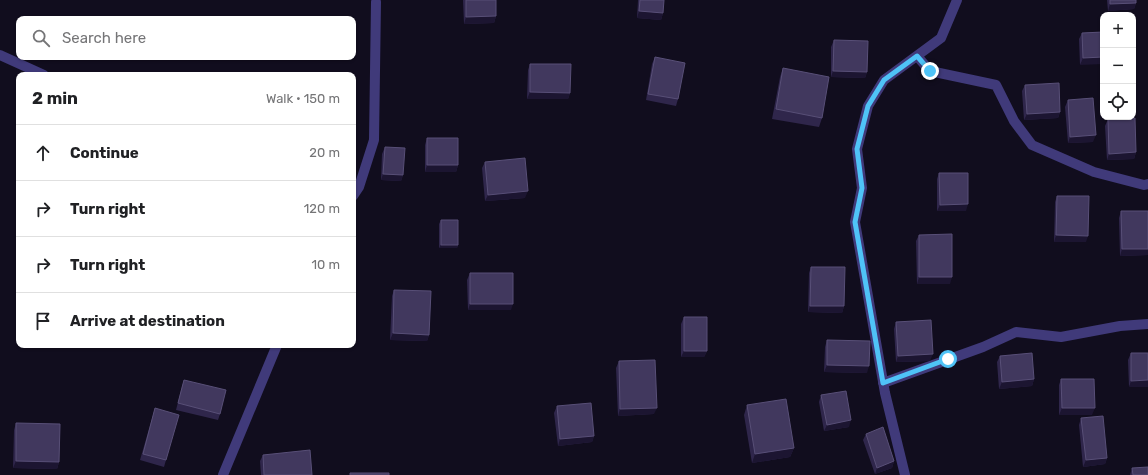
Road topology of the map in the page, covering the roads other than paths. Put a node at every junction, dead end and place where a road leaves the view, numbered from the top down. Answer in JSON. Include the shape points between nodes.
{"nodes":[{"id":1,"x":957,"y":0,"type":"edge"},
{"id":2,"x":376,"y":2,"type":"dead end"},
{"id":3,"x":0,"y":55,"type":"edge"},
{"id":4,"x":917,"y":56,"type":"junction"},
{"id":5,"x":37,"y":72,"type":"edge"},
{"id":6,"x":1148,"y":184,"type":"edge"},
{"id":7,"x":356,"y":186,"type":"edge"},
{"id":8,"x":1148,"y":324,"type":"edge"},
{"id":9,"x":276,"y":348,"type":"edge"},
{"id":10,"x":883,"y":383,"type":"junction"},
{"id":11,"x":223,"y":475,"type":"edge"},
{"id":12,"x":905,"y":475,"type":"edge"}],
"edges":[{"from":1,"to":4,"type":"street","via":[[941,38]]},
{"from":2,"to":7,"type":"street","via":[[374,140]]},
{"from":3,"to":5,"type":"street"},
{"from":4,"to":6,"type":"street","via":[[930,71],[996,85],[1014,121],[1032,145],[1094,172]]},
{"from":4,"to":10,"type":"street","via":[[884,80],[868,106],[857,149],[862,188],[855,222]]},
{"from":8,"to":10,"type":"street","via":[[1120,326],[1061,337],[1016,332],[983,347]]},
{"from":9,"to":11,"type":"street"},
{"from":10,"to":12,"type":"street"}]}
